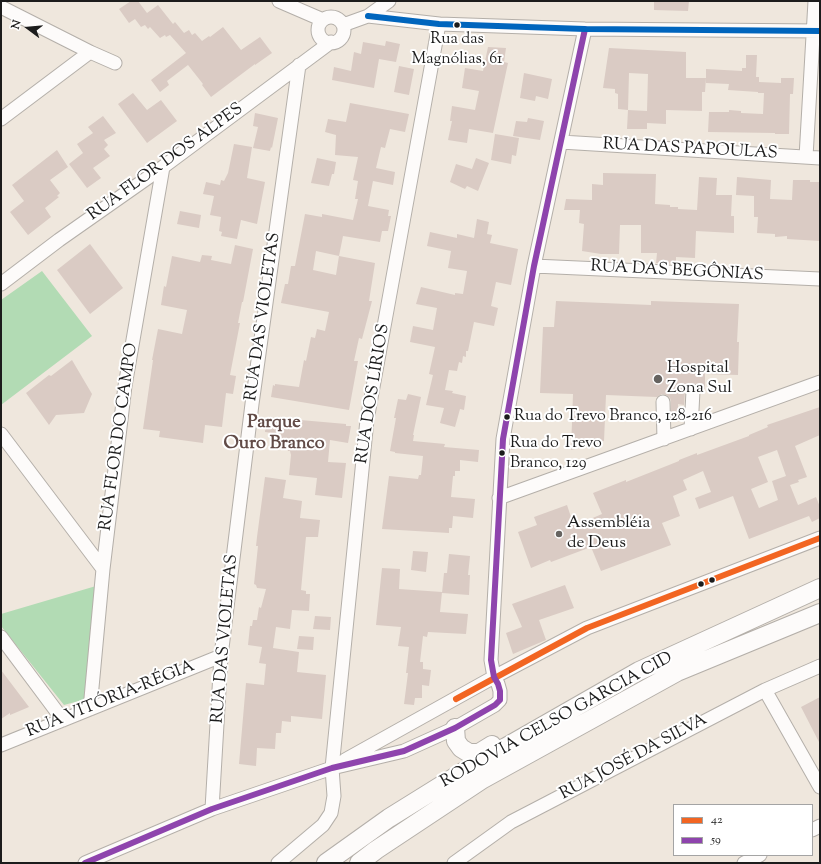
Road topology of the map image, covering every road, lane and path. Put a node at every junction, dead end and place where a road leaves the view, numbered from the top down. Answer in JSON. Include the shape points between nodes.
{"nodes":[{"id":1,"x":279,"y":1,"type":"edge"},
{"id":2,"x":389,"y":1,"type":"edge"},
{"id":3,"x":815,"y":1,"type":"edge"},
{"id":4,"x":1,"y":7,"type":"edge"},
{"id":5,"x":368,"y":16,"type":"junction"},
{"id":6,"x":323,"y":20,"type":"junction"},
{"id":7,"x":439,"y":24,"type":"junction"},
{"id":8,"x":343,"y":25,"type":"junction"},
{"id":9,"x":585,"y":29,"type":"junction"},
{"id":10,"x":817,"y":30,"type":"edge"},
{"id":11,"x":331,"y":42,"type":"junction"},
{"id":12,"x":90,"y":52,"type":"junction"},
{"id":13,"x":115,"y":63,"type":"dead end"},
{"id":14,"x":299,"y":65,"type":"junction"},
{"id":15,"x":1,"y":119,"type":"edge"},
{"id":16,"x":561,"y":142,"type":"junction"},
{"id":17,"x":806,"y":157,"type":"junction"},
{"id":18,"x":820,"y":158,"type":"edge"},
{"id":19,"x":163,"y":167,"type":"junction"},
{"id":20,"x":534,"y":266,"type":"junction"},
{"id":21,"x":820,"y":279,"type":"edge"},
{"id":22,"x":1,"y":284,"type":"edge"},
{"id":23,"x":820,"y":382,"type":"edge"},
{"id":24,"x":697,"y":391,"type":"dead end"},
{"id":25,"x":666,"y":402,"type":"dead end"},
{"id":26,"x":696,"y":427,"type":"junction"},
{"id":27,"x":1,"y":434,"type":"edge"},
{"id":28,"x":667,"y":438,"type":"junction"},
{"id":29,"x":499,"y":498,"type":"junction"},
{"id":30,"x":820,"y":538,"type":"edge"},
{"id":31,"x":103,"y":569,"type":"junction"},
{"id":32,"x":820,"y":588,"type":"edge"},
{"id":33,"x":820,"y":612,"type":"edge"},
{"id":34,"x":1,"y":637,"type":"edge"},
{"id":35,"x":221,"y":656,"type":"junction"},
{"id":36,"x":820,"y":666,"type":"edge"},
{"id":37,"x":639,"y":671,"type":"junction"},
{"id":38,"x":494,"y":677,"type":"junction"},
{"id":39,"x":765,"y":690,"type":"junction"},
{"id":40,"x":90,"y":709,"type":"junction"},
{"id":41,"x":63,"y":720,"type":"junction"},
{"id":42,"x":455,"y":728,"type":"junction"},
{"id":43,"x":1,"y":745,"type":"edge"},
{"id":44,"x":332,"y":768,"type":"junction"},
{"id":45,"x":820,"y":787,"type":"edge"},
{"id":46,"x":212,"y":809,"type":"junction"},
{"id":47,"x":758,"y":856,"type":"edge"},
{"id":48,"x":470,"y":858,"type":"edge"},
{"id":49,"x":85,"y":863,"type":"edge"},
{"id":50,"x":278,"y":863,"type":"edge"},
{"id":51,"x":326,"y":863,"type":"edge"},
{"id":52,"x":359,"y":863,"type":"edge"},
{"id":53,"x":454,"y":863,"type":"edge"},
{"id":54,"x":744,"y":863,"type":"edge"}],
"edges":[{"from":1,"to":6,"type":"street"},
{"from":2,"to":5,"type":"street"},
{"from":3,"to":10,"type":"street"},
{"from":4,"to":12,"type":"street"},
{"from":5,"to":7,"type":"street"},
{"from":5,"to":8,"type":"street"},
{"from":6,"to":8,"type":"street","via":[[335,17]]},
{"from":6,"to":11,"type":"street","via":[[319,27],[320,35]]},
{"from":7,"to":9,"type":"street"},
{"from":7,"to":44,"type":"street","name":"RUA DOS LÍRIOS","via":[[367,420]]},
{"from":8,"to":11,"type":"street","via":[[342,37]]},
{"from":9,"to":10,"type":"street"},
{"from":9,"to":16,"type":"street"},
{"from":10,"to":17,"type":"street"},
{"from":11,"to":14,"type":"street","name":"RUA FLOR DOS ALPES"},
{"from":12,"to":13,"type":"street"},
{"from":12,"to":15,"type":"street"},
{"from":14,"to":19,"type":"street","name":"RUA FLOR DOS ALPES"},
{"from":14,"to":35,"type":"street","name":"RUA DAS VIOLETAS","via":[[252,404]]},
{"from":16,"to":17,"type":"street","name":"RUA DAS PAPOULAS"},
{"from":16,"to":20,"type":"street"},
{"from":17,"to":18,"type":"street","name":"RUA DAS PAPOULAS"},
{"from":19,"to":22,"type":"street","name":"RUA FLOR DOS ALPES"},
{"from":19,"to":31,"type":"street","name":"RUA FLOR DO CAMPO","via":[[125,386]]},
{"from":20,"to":21,"type":"street","name":"RUA DAS BEGÔNIAS"},
{"from":20,"to":29,"type":"street","via":[[503,439]]},
{"from":23,"to":26,"type":"street"},
{"from":24,"to":26,"type":"street"},
{"from":25,"to":28,"type":"street"},
{"from":26,"to":28,"type":"street"},
{"from":27,"to":31,"type":"street"},
{"from":28,"to":29,"type":"street"},
{"from":29,"to":38,"type":"street","via":[[491,660]]},
{"from":30,"to":38,"type":"street","via":[[587,628]]},
{"from":31,"to":40,"type":"street","name":"RUA FLOR DO CAMPO"},
{"from":32,"to":37,"type":"highway","name":"RODOVIA CELSO GARCIA CID"},
{"from":33,"to":52,"type":"highway","name":"RODOVIA CELSO GARCIA CID","via":[[677,672],[483,778]]},
{"from":34,"to":41,"type":"street"},
{"from":35,"to":40,"type":"street","name":"RUA VITÓRIA-RÉGIA"},
{"from":35,"to":46,"type":"street","name":"RUA DAS VIOLETAS"},
{"from":36,"to":39,"type":"street","name":"RUA JOSÉ DA SILVA"},
{"from":37,"to":42,"type":"highway","via":[[579,695],[479,753],[469,753],[461,748],[456,741]]},
{"from":37,"to":51,"type":"highway","name":"RODOVIA CELSO GARCIA CID","via":[[471,767],[389,818]]},
{"from":38,"to":42,"type":"street","via":[[500,691],[500,700]]},
{"from":38,"to":44,"type":"street"},
{"from":39,"to":45,"type":"street"},
{"from":39,"to":48,"type":"street","name":"RUA JOSÉ DA SILVA","via":[[510,822]]},
{"from":40,"to":41,"type":"street","name":"RUA VITÓRIA-RÉGIA"},
{"from":41,"to":43,"type":"street","name":"RUA VITÓRIA-RÉGIA"},
{"from":42,"to":44,"type":"street","via":[[404,751]]},
{"from":44,"to":46,"type":"street"},
{"from":44,"to":50,"type":"street","name":"RUA DOS LÍRIOS","via":[[334,796],[331,813],[323,826]]},
{"from":46,"to":49,"type":"street"},
{"from":47,"to":54,"type":"street"},
{"from":48,"to":53,"type":"street","name":"RUA JOSÉ DA SILVA"}]}
